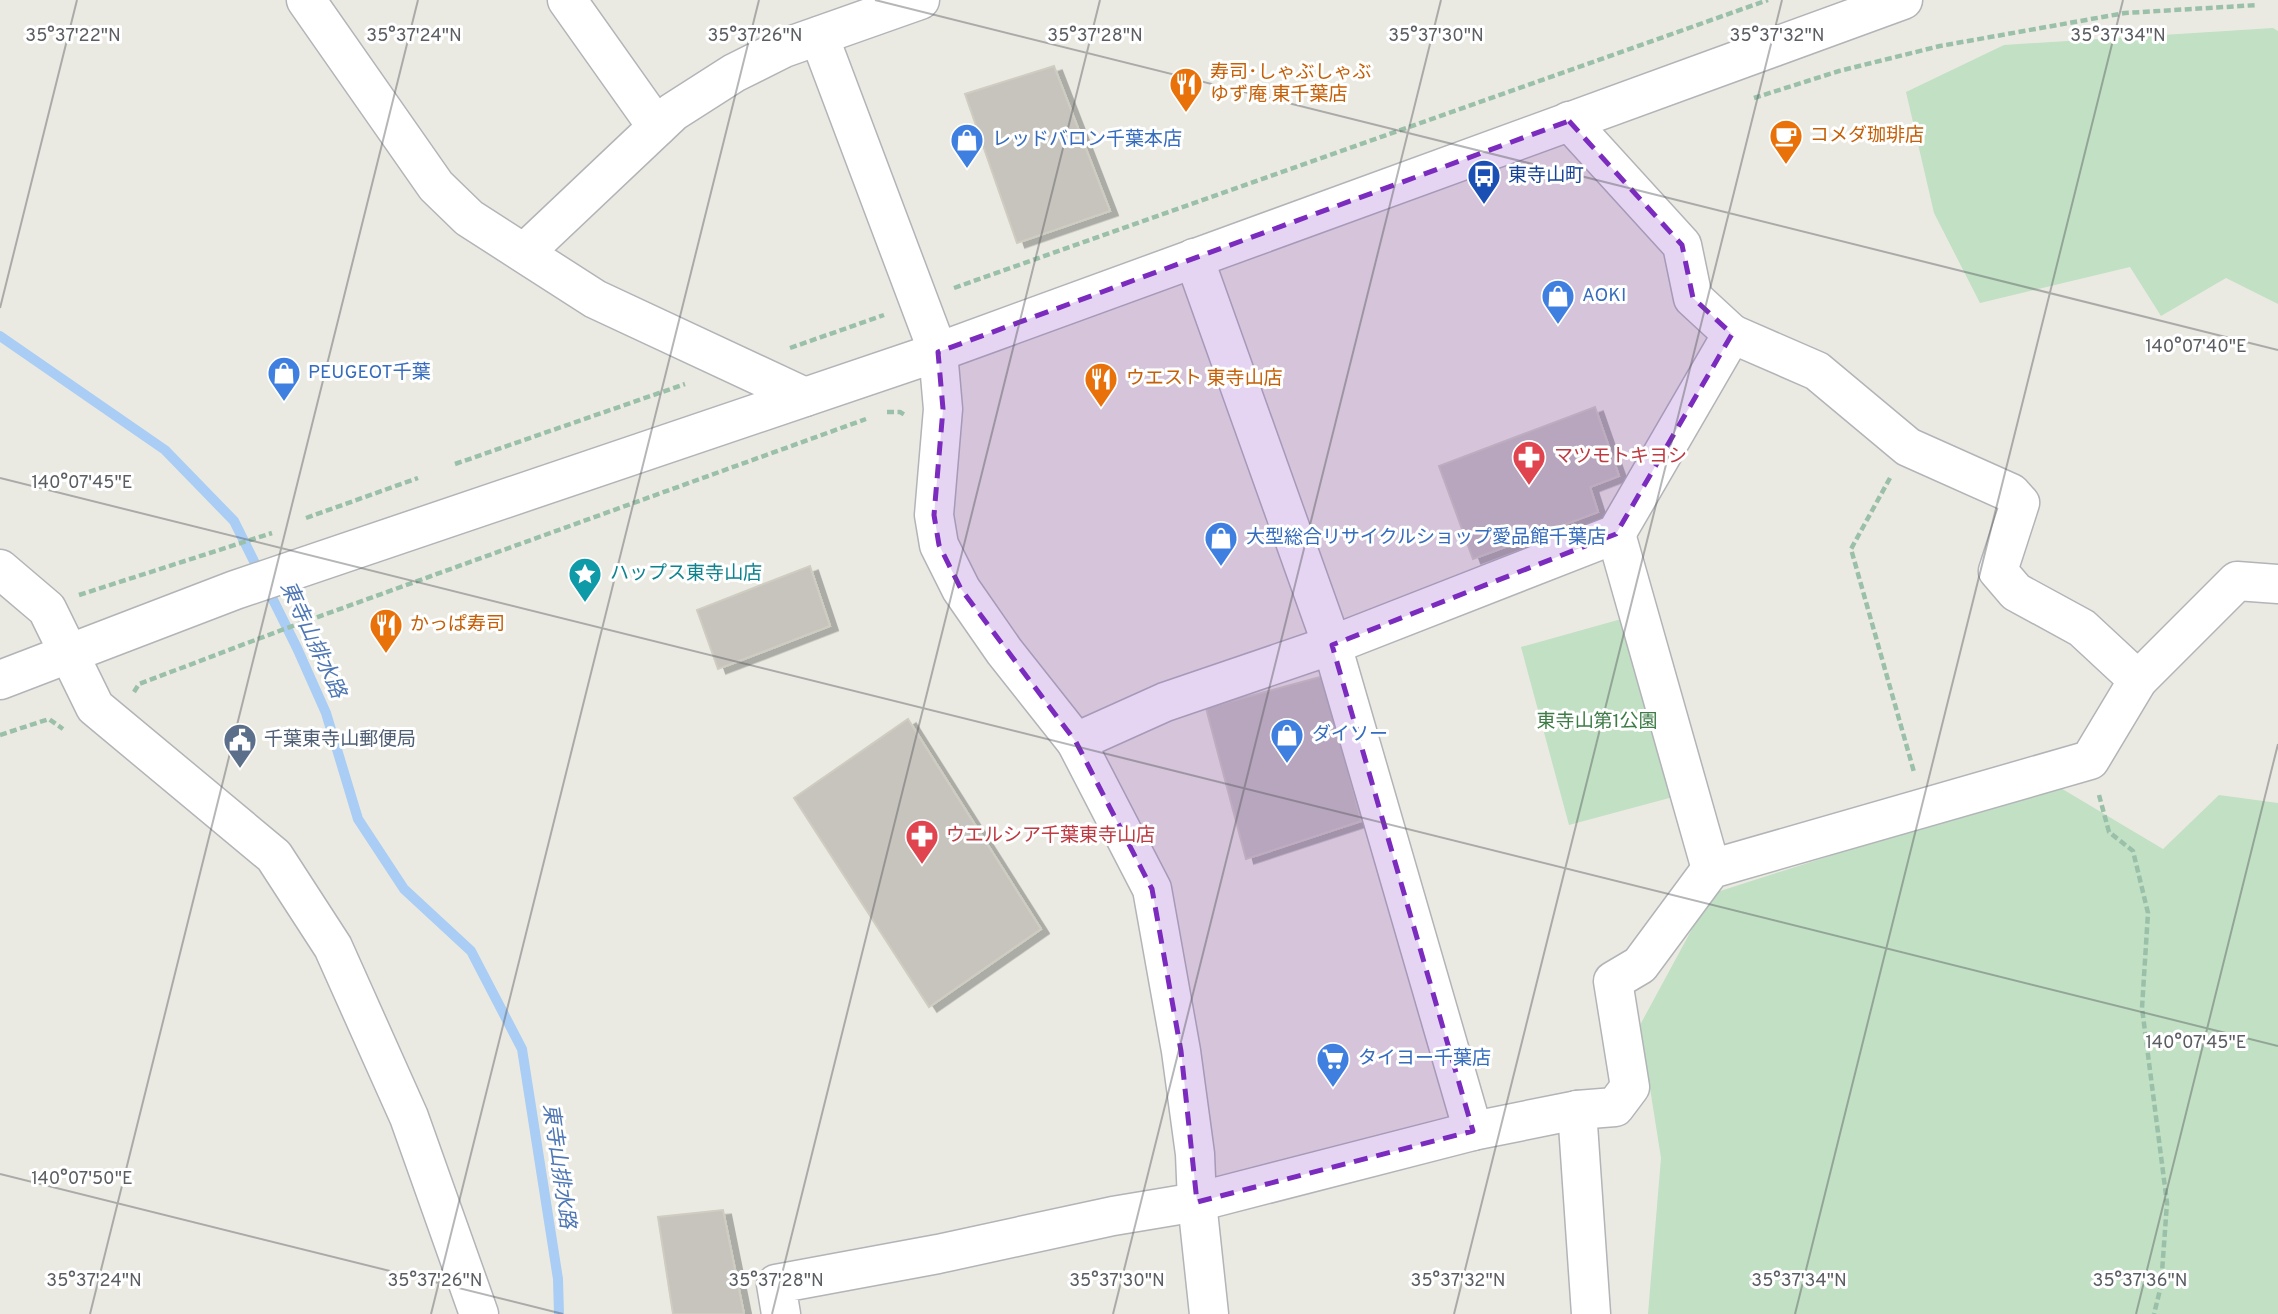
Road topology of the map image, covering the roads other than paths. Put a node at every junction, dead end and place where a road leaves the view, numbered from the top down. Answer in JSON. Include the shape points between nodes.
{"nodes":[{"id":1,"x":306,"y":0,"type":"edge"},
{"id":2,"x":568,"y":0,"type":"edge"},
{"id":3,"x":920,"y":0,"type":"edge"},
{"id":4,"x":1903,"y":0,"type":"edge"},
{"id":5,"x":818,"y":36,"type":"junction"},
{"id":6,"x":1569,"y":121,"type":"junction"},
{"id":7,"x":657,"y":127,"type":"junction"},
{"id":8,"x":524,"y":253,"type":"junction"},
{"id":9,"x":1194,"y":258,"type":"junction"},
{"id":10,"x":1732,"y":334,"type":"junction"},
{"id":11,"x":938,"y":352,"type":"junction"},
{"id":12,"x":805,"y":397,"type":"junction"},
{"id":13,"x":1616,"y":534,"type":"junction"},
{"id":14,"x":0,"y":569,"type":"edge"},
{"id":15,"x":2278,"y":584,"type":"edge"},
{"id":16,"x":1332,"y":645,"type":"junction"},
{"id":17,"x":68,"y":655,"type":"junction"},
{"id":18,"x":0,"y":680,"type":"edge"},
{"id":19,"x":2138,"y":680,"type":"junction"},
{"id":20,"x":1076,"y":742,"type":"junction"},
{"id":21,"x":1711,"y":869,"type":"junction"},
{"id":22,"x":1577,"y":1110,"type":"junction"},
{"id":23,"x":1473,"y":1131,"type":"junction"},
{"id":24,"x":1197,"y":1202,"type":"junction"},
{"id":25,"x":479,"y":1314,"type":"edge"},
{"id":26,"x":781,"y":1314,"type":"edge"},
{"id":27,"x":1209,"y":1314,"type":"edge"},
{"id":28,"x":1591,"y":1314,"type":"edge"}],
"edges":[{"from":1,"to":8,"type":"street","via":[[436,186],[469,218]]},
{"from":2,"to":7,"type":"street"},
{"from":3,"to":5,"type":"street"},
{"from":4,"to":6,"type":"street"},
{"from":5,"to":7,"type":"street","via":[[734,73],[673,111]]},
{"from":5,"to":11,"type":"street"},
{"from":6,"to":9,"type":"street"},
{"from":6,"to":10,"type":"street","via":[[1682,246],[1693,298]]},
{"from":7,"to":8,"type":"street"},
{"from":8,"to":12,"type":"street","via":[[595,299]]},
{"from":9,"to":11,"type":"street"},
{"from":9,"to":16,"type":"street"},
{"from":10,"to":13,"type":"street"},
{"from":10,"to":19,"type":"street","via":[[1817,371],[1908,447],[2011,493],[2020,503],[1998,571],[2017,592],[2082,628]]},
{"from":11,"to":12,"type":"street"},
{"from":11,"to":20,"type":"street","via":[[943,409],[934,515],[939,545],[961,589],[1004,651]]},
{"from":12,"to":17,"type":"street","via":[[235,590]]},
{"from":13,"to":16,"type":"street"},
{"from":13,"to":21,"type":"street"},
{"from":14,"to":17,"type":"street","via":[[47,609]]},
{"from":15,"to":19,"type":"street","via":[[2237,581]]},
{"from":16,"to":20,"type":"street","via":[[1165,702]]},
{"from":16,"to":23,"type":"street"},
{"from":17,"to":18,"type":"street"},
{"from":17,"to":25,"type":"street","via":[[95,707],[274,856],[333,947],[409,1117]]},
{"from":19,"to":21,"type":"street","via":[[2090,760]]},
{"from":20,"to":24,"type":"street","via":[[1152,889],[1181,1052]]},
{"from":21,"to":22,"type":"street","via":[[1640,965],[1613,981],[1630,1087],[1615,1107]]},
{"from":22,"to":23,"type":"street"},
{"from":22,"to":28,"type":"street"},
{"from":23,"to":24,"type":"street"},
{"from":24,"to":26,"type":"street","via":[[776,1284]]},
{"from":24,"to":27,"type":"street"}]}
